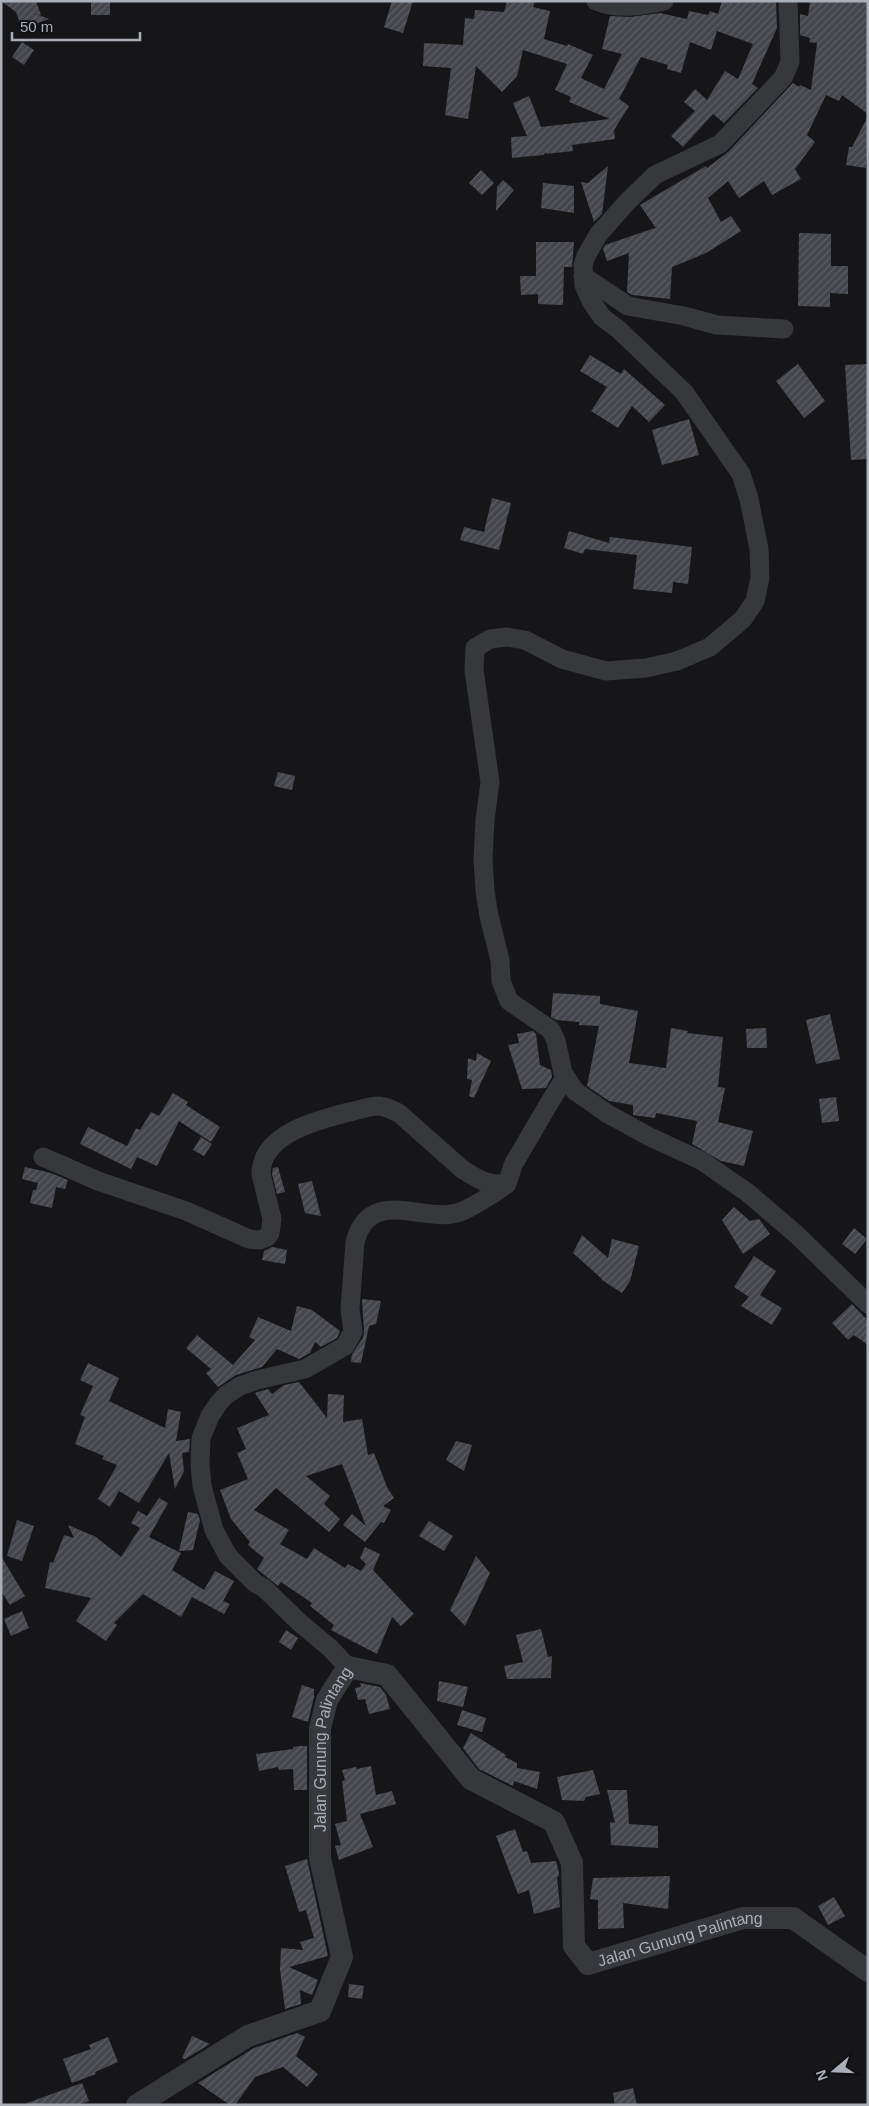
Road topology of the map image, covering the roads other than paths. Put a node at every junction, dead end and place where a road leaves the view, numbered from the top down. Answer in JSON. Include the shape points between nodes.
{"nodes":[{"id":1,"x":596,"y":1,"type":"edge"},
{"id":2,"x":664,"y":1,"type":"edge"},
{"id":3,"x":788,"y":1,"type":"edge"},
{"id":4,"x":583,"y":276,"type":"junction"},
{"id":5,"x":784,"y":329,"type":"dead end"},
{"id":6,"x":565,"y":1078,"type":"junction"},
{"id":7,"x":44,"y":1156,"type":"dead end"},
{"id":8,"x":506,"y":1184,"type":"junction"},
{"id":9,"x":868,"y":1304,"type":"edge"},
{"id":10,"x":348,"y":1667,"type":"junction"},
{"id":11,"x":868,"y":1971,"type":"edge"},
{"id":12,"x":137,"y":2105,"type":"edge"}],
"edges":[{"from":1,"to":2,"type":"street","via":[[625,6]]},
{"from":3,"to":4,"type":"street","via":[[790,62],[783,78],[720,144],[655,176],[627,202],[598,235],[586,256]]},
{"from":4,"to":5,"type":"street","via":[[628,306],[717,325]]},
{"from":4,"to":6,"type":"street","via":[[590,301],[602,317],[684,392],[741,474],[755,525],[760,578],[755,601],[743,619],[710,647],[677,661],[646,668],[606,671],[562,659],[525,640],[498,638],[482,642],[475,648],[474,670],[490,782],[485,820],[484,875],[501,981],[509,1000],[551,1030]]},
{"from":6,"to":8,"type":"street","via":[[513,1166]]},
{"from":6,"to":9,"type":"street","via":[[575,1091],[608,1114],[702,1161],[748,1193]]},
{"from":7,"to":8,"type":"street","via":[[98,1181],[186,1211],[249,1239],[260,1240],[267,1237],[272,1226],[261,1174],[261,1166],[270,1150],[300,1126],[368,1107],[389,1108],[400,1114],[462,1169],[484,1183]]},
{"from":8,"to":10,"type":"street","via":[[452,1216],[397,1209],[371,1216],[358,1232],[355,1242],[350,1309],[353,1332],[345,1346],[305,1369],[240,1386],[218,1404],[201,1438],[202,1486],[214,1530],[228,1556]]},
{"from":10,"to":11,"type":"street","name":"Jalan Gunung Palintang","via":[[387,1675],[471,1779],[554,1822],[572,1863],[574,1946],[588,1964],[743,1918],[793,1918]]},
{"from":10,"to":12,"type":"street","name":"Jalan Gunung Palintang","via":[[327,1700],[320,1728],[320,1858],[342,1958],[320,2010],[248,2036]]}]}
